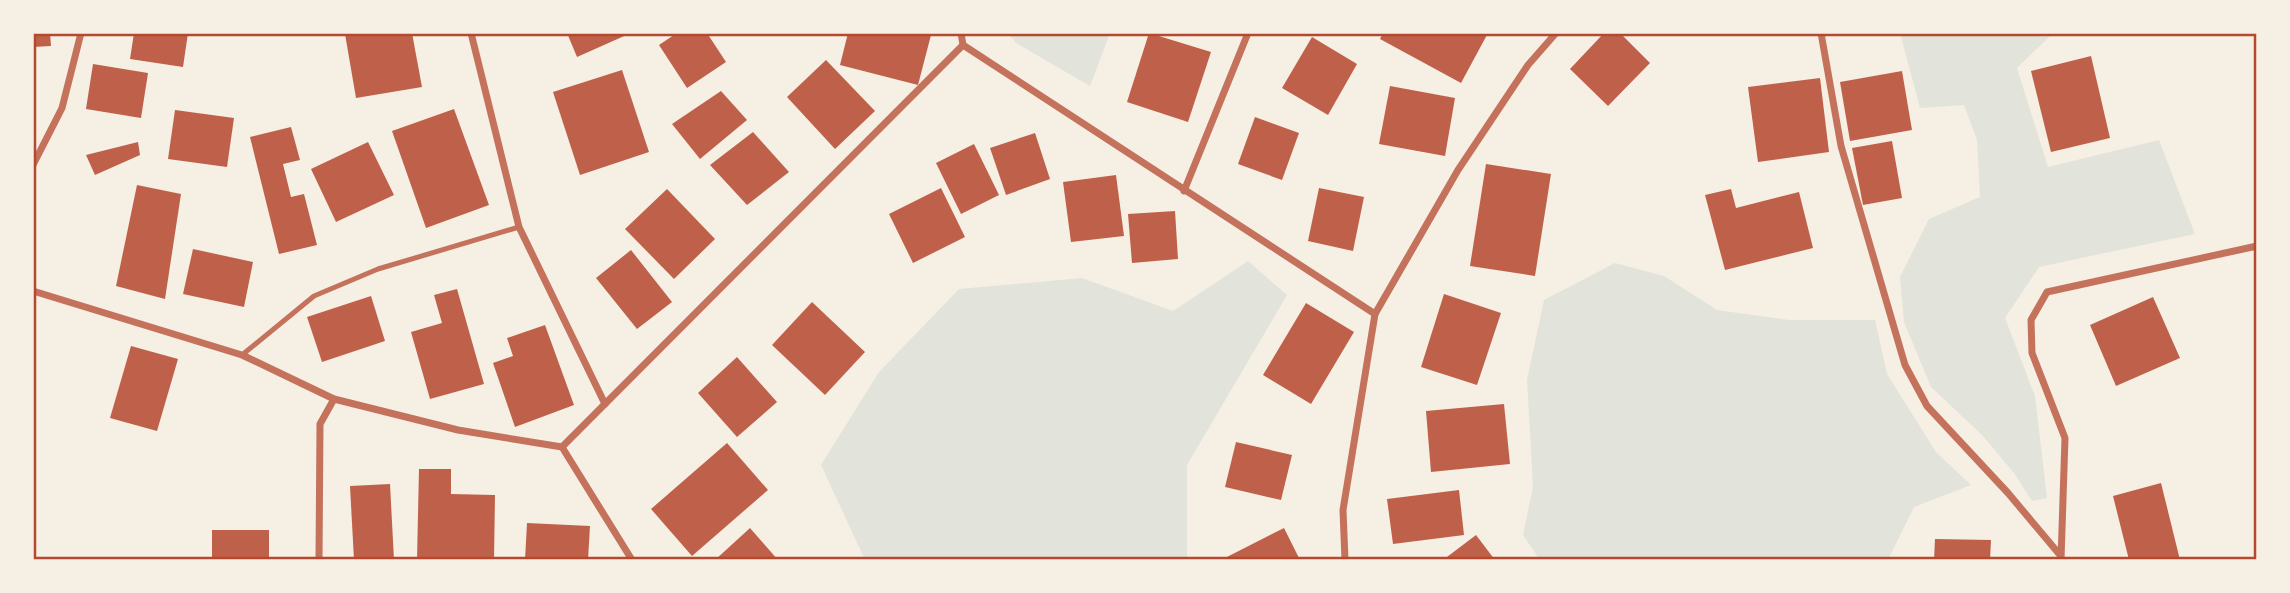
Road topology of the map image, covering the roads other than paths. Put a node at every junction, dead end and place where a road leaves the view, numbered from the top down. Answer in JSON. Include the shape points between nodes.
{"nodes":[{"id":1,"x":81,"y":33,"type":"edge"},
{"id":2,"x":471,"y":33,"type":"edge"},
{"id":3,"x":961,"y":33,"type":"edge"},
{"id":4,"x":1248,"y":33,"type":"edge"},
{"id":5,"x":1556,"y":33,"type":"edge"},
{"id":6,"x":1821,"y":33,"type":"edge"},
{"id":7,"x":964,"y":45,"type":"junction"},
{"id":8,"x":33,"y":165,"type":"edge"},
{"id":9,"x":1184,"y":191,"type":"junction"},
{"id":10,"x":519,"y":226,"type":"junction"},
{"id":11,"x":2257,"y":246,"type":"edge"},
{"id":12,"x":33,"y":291,"type":"edge"},
{"id":13,"x":1375,"y":314,"type":"junction"},
{"id":14,"x":242,"y":355,"type":"junction"},
{"id":15,"x":334,"y":399,"type":"junction"},
{"id":16,"x":605,"y":404,"type":"junction"},
{"id":17,"x":562,"y":447,"type":"junction"},
{"id":18,"x":2060,"y":557,"type":"edge"},
{"id":19,"x":319,"y":560,"type":"edge"},
{"id":20,"x":632,"y":560,"type":"edge"},
{"id":21,"x":1345,"y":560,"type":"edge"}],
"edges":[{"from":1,"to":8,"type":"street","via":[[62,108]]},
{"from":2,"to":10,"type":"street"},
{"from":3,"to":7,"type":"street"},
{"from":4,"to":9,"type":"street"},
{"from":5,"to":13,"type":"street","via":[[1528,65],[1458,170]]},
{"from":6,"to":18,"type":"street","via":[[1841,146],[1905,365],[1927,405]]},
{"from":7,"to":9,"type":"street"},
{"from":7,"to":16,"type":"street"},
{"from":9,"to":13,"type":"street"},
{"from":10,"to":14,"type":"lane","via":[[378,269],[314,296]]},
{"from":10,"to":16,"type":"street"},
{"from":11,"to":18,"type":"street","via":[[2047,292],[2031,320],[2032,353],[2065,438]]},
{"from":12,"to":14,"type":"street"},
{"from":13,"to":21,"type":"street","via":[[1343,510]]},
{"from":14,"to":15,"type":"street"},
{"from":15,"to":17,"type":"street","via":[[458,429]]},
{"from":15,"to":19,"type":"street","via":[[320,424]]},
{"from":16,"to":17,"type":"street"},
{"from":17,"to":20,"type":"street"}]}
